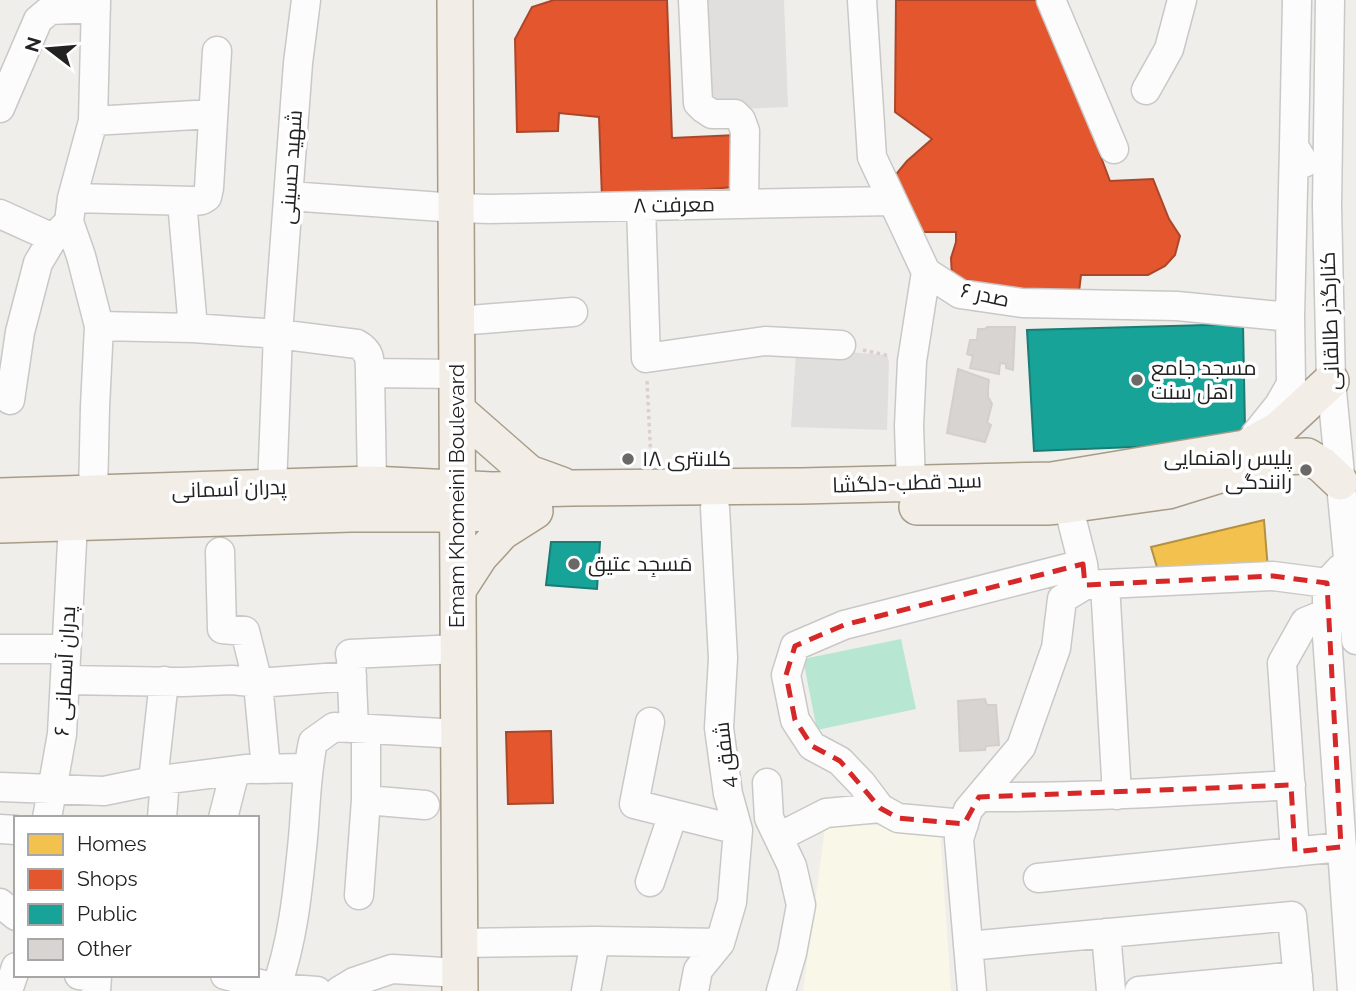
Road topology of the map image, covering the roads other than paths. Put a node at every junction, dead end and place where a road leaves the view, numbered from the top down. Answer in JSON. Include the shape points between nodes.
{"nodes":[{"id":1,"x":306,"y":0,"type":"edge"},
{"id":2,"x":479,"y":0,"type":"edge"},
{"id":3,"x":693,"y":0,"type":"edge"},
{"id":4,"x":862,"y":0,"type":"edge"},
{"id":5,"x":1051,"y":0,"type":"edge"},
{"id":6,"x":1182,"y":0,"type":"edge"},
{"id":7,"x":1297,"y":0,"type":"edge"},
{"id":8,"x":1330,"y":0,"type":"edge"},
{"id":9,"x":96,"y":4,"type":"edge"},
{"id":10,"x":455,"y":17,"type":"edge"},
{"id":11,"x":217,"y":51,"type":"dead end"},
{"id":12,"x":1146,"y":90,"type":"dead end"},
{"id":13,"x":0,"y":108,"type":"edge"},
{"id":14,"x":212,"y":114,"type":"junction"},
{"id":15,"x":93,"y":121,"type":"junction"},
{"id":16,"x":1294,"y":146,"type":"junction"},
{"id":17,"x":1114,"y":149,"type":"dead end"},
{"id":18,"x":289,"y":196,"type":"junction"},
{"id":19,"x":182,"y":201,"type":"junction"},
{"id":20,"x":892,"y":201,"type":"junction"},
{"id":21,"x":744,"y":204,"type":"junction"},
{"id":22,"x":641,"y":206,"type":"junction"},
{"id":23,"x":1327,"y":206,"type":"junction"},
{"id":24,"x":456,"y":208,"type":"junction"},
{"id":25,"x":0,"y":215,"type":"edge"},
{"id":26,"x":65,"y":219,"type":"junction"},
{"id":27,"x":926,"y":272,"type":"junction"},
{"id":28,"x":573,"y":312,"type":"dead end"},
{"id":29,"x":1290,"y":317,"type":"junction"},
{"id":30,"x":457,"y":321,"type":"junction"},
{"id":31,"x":99,"y":326,"type":"junction"},
{"id":32,"x":194,"y":328,"type":"junction"},
{"id":33,"x":278,"y":334,"type":"junction"},
{"id":34,"x":841,"y":345,"type":"road end"},
{"id":35,"x":370,"y":373,"type":"junction"},
{"id":36,"x":457,"y":374,"type":"junction"},
{"id":37,"x":1331,"y":381,"type":"junction"},
{"id":38,"x":10,"y":400,"type":"dead end"},
{"id":39,"x":457,"y":410,"type":"junction"},
{"id":40,"x":1245,"y":448,"type":"junction"},
{"id":41,"x":1340,"y":482,"type":"junction"},
{"id":42,"x":372,"y":484,"type":"junction"},
{"id":43,"x":911,"y":484,"type":"junction"},
{"id":44,"x":272,"y":487,"type":"junction"},
{"id":45,"x":572,"y":488,"type":"junction"},
{"id":46,"x":93,"y":494,"type":"junction"},
{"id":47,"x":0,"y":496,"type":"edge"},
{"id":48,"x":801,"y":497,"type":"junction"},
{"id":49,"x":457,"y":501,"type":"junction"},
{"id":50,"x":1068,"y":505,"type":"junction"},
{"id":51,"x":715,"y":508,"type":"junction"},
{"id":52,"x":535,"y":511,"type":"junction"},
{"id":53,"x":73,"y":523,"type":"junction"},
{"id":54,"x":0,"y":525,"type":"edge"},
{"id":55,"x":220,"y":552,"type":"dead end"},
{"id":56,"x":1349,"y":559,"type":"junction"},
{"id":57,"x":1091,"y":578,"type":"junction"},
{"id":58,"x":1327,"y":583,"type":"junction"},
{"id":59,"x":458,"y":590,"type":"junction"},
{"id":60,"x":1327,"y":612,"type":"junction"},
{"id":61,"x":1356,"y":640,"type":"edge"},
{"id":62,"x":0,"y":649,"type":"edge"},
{"id":63,"x":66,"y":649,"type":"junction"},
{"id":64,"x":458,"y":649,"type":"junction"},
{"id":65,"x":346,"y":661,"type":"junction"},
{"id":66,"x":65,"y":680,"type":"junction"},
{"id":67,"x":164,"y":681,"type":"junction"},
{"id":68,"x":258,"y":683,"type":"junction"},
{"id":69,"x":650,"y":722,"type":"dead end"},
{"id":70,"x":360,"y":729,"type":"junction"},
{"id":71,"x":459,"y":734,"type":"junction"},
{"id":72,"x":307,"y":768,"type":"junction"},
{"id":73,"x":266,"y":769,"type":"junction"},
{"id":74,"x":235,"y":771,"type":"junction"},
{"id":75,"x":159,"y":780,"type":"junction"},
{"id":76,"x":767,"y":783,"type":"dead end"},
{"id":77,"x":1290,"y":785,"type":"junction"},
{"id":78,"x":0,"y":787,"type":"edge"},
{"id":79,"x":53,"y":789,"type":"junction"},
{"id":80,"x":1117,"y":795,"type":"junction"},
{"id":81,"x":979,"y":797,"type":"junction"},
{"id":82,"x":366,"y":800,"type":"junction"},
{"id":83,"x":425,"y":805,"type":"dead end"},
{"id":84,"x":880,"y":808,"type":"junction"},
{"id":85,"x":673,"y":814,"type":"junction"},
{"id":86,"x":47,"y":816,"type":"edge"},
{"id":87,"x":162,"y":816,"type":"edge"},
{"id":88,"x":224,"y":816,"type":"edge"},
{"id":89,"x":964,"y":824,"type":"junction"},
{"id":90,"x":738,"y":830,"type":"junction"},
{"id":91,"x":779,"y":837,"type":"junction"},
{"id":92,"x":1341,"y":847,"type":"junction"},
{"id":93,"x":1295,"y":852,"type":"junction"},
{"id":94,"x":1038,"y":878,"type":"dead end"},
{"id":95,"x":650,"y":881,"type":"dead end"},
{"id":96,"x":359,"y":895,"type":"dead end"},
{"id":97,"x":0,"y":903,"type":"edge"},
{"id":98,"x":14,"y":914,"type":"edge"},
{"id":99,"x":1106,"y":933,"type":"junction"},
{"id":100,"x":596,"y":941,"type":"junction"},
{"id":101,"x":720,"y":943,"type":"junction"},
{"id":102,"x":968,"y":946,"type":"junction"},
{"id":103,"x":460,"y":969,"type":"edge"},
{"id":104,"x":14,"y":974,"type":"edge"},
{"id":105,"x":232,"y":977,"type":"edge"},
{"id":106,"x":1298,"y":983,"type":"edge"},
{"id":107,"x":275,"y":989,"type":"edge"},
{"id":108,"x":8,"y":991,"type":"edge"},
{"id":109,"x":317,"y":991,"type":"edge"},
{"id":110,"x":339,"y":991,"type":"edge"},
{"id":111,"x":586,"y":991,"type":"edge"},
{"id":112,"x":694,"y":991,"type":"edge"},
{"id":113,"x":781,"y":991,"type":"edge"},
{"id":114,"x":972,"y":991,"type":"edge"},
{"id":115,"x":1111,"y":991,"type":"edge"},
{"id":116,"x":1139,"y":991,"type":"edge"},
{"id":117,"x":1352,"y":991,"type":"edge"}],
"edges":[{"from":1,"to":18,"type":"street","name":"شهید حسینی"},
{"from":2,"to":10,"type":"main road"},
{"from":3,"to":21,"type":"street","via":[[698,103],[712,114],[735,114],[741,120]]},
{"from":4,"to":20,"type":"street","via":[[872,157]]},
{"from":5,"to":17,"type":"street"},
{"from":6,"to":12,"type":"street","via":[[1169,49]]},
{"from":7,"to":16,"type":"street"},
{"from":8,"to":23,"type":"street","name":"کنارگذر طالقانی"},
{"from":9,"to":13,"type":"street","via":[[51,10],[38,20]]},
{"from":9,"to":15,"type":"street"},
{"from":10,"to":24,"type":"main road","name":"Emam Khomeini Boulevard"},
{"from":11,"to":14,"type":"street"},
{"from":14,"to":15,"type":"street"},
{"from":14,"to":19,"type":"street","via":[[207,197]]},
{"from":15,"to":26,"type":"street"},
{"from":16,"to":23,"type":"street"},
{"from":16,"to":29,"type":"street"},
{"from":18,"to":24,"type":"street","name":"معرفت ۸"},
{"from":18,"to":33,"type":"street","name":"شهید حسینی"},
{"from":19,"to":26,"type":"street"},
{"from":19,"to":32,"type":"street"},
{"from":20,"to":21,"type":"street","name":"معرفت ۸"},
{"from":20,"to":27,"type":"street"},
{"from":21,"to":22,"type":"street","name":"معرفت ۸"},
{"from":22,"to":24,"type":"street","name":"معرفت ۸"},
{"from":22,"to":34,"type":"street","via":[[646,358],[765,341]]},
{"from":23,"to":37,"type":"street","name":"کنارگذر طالقانی"},
{"from":24,"to":30,"type":"main road","name":"Emam Khomeini Boulevard"},
{"from":25,"to":26,"type":"street"},
{"from":26,"to":31,"type":"street","via":[[81,256]]},
{"from":26,"to":38,"type":"street","via":[[38,263],[20,332]]},
{"from":27,"to":29,"type":"street","name":"صدر ۶","via":[[960,295],[1023,303],[1177,306]]},
{"from":27,"to":43,"type":"street","via":[[912,361]]},
{"from":28,"to":30,"type":"street"},
{"from":29,"to":40,"type":"street","via":[[1291,384]]},
{"from":30,"to":36,"type":"main road","name":"Emam Khomeini Boulevard"},
{"from":31,"to":32,"type":"street"},
{"from":31,"to":46,"type":"street"},
{"from":32,"to":33,"type":"street"},
{"from":33,"to":35,"type":"street","via":[[357,344],[368,353]]},
{"from":33,"to":44,"type":"street","name":"شهید حسینی"},
{"from":35,"to":36,"type":"street"},
{"from":35,"to":42,"type":"street"},
{"from":36,"to":39,"type":"main road","name":"Emam Khomeini Boulevard"},
{"from":37,"to":40,"type":"main road","name":"سید قطب-دلگشا","via":[[1279,429]]},
{"from":37,"to":41,"type":"street","name":"کنارگذر طالقانی"},
{"from":39,"to":45,"type":"main road","via":[[529,473]]},
{"from":39,"to":49,"type":"main road","name":"Emam Khomeini Boulevard"},
{"from":40,"to":43,"type":"main road","name":"سید قطب-دلگشا","via":[[1052,480]]},
{"from":41,"to":50,"type":"main road","name":"سید قطب-دلگشا","via":[[1307,456],[1278,457],[1168,491]]},
{"from":41,"to":56,"type":"street","name":"کنارگذر طالقانی"},
{"from":42,"to":44,"type":"main road","name":"پدران آسمانی"},
{"from":42,"to":49,"type":"main road","name":"پدران آسمانی"},
{"from":43,"to":48,"type":"main road","name":"سید قطب-دلگشا"},
{"from":44,"to":46,"type":"main road","name":"پدران آسمانی"},
{"from":45,"to":48,"type":"main road","name":"سید قطب-دلگشا","via":[[652,487]]},
{"from":45,"to":49,"type":"main road","name":"سید قطب-دلگشا","via":[[492,490]]},
{"from":46,"to":47,"type":"main road","name":"پدران آسمانی"},
{"from":48,"to":50,"type":"main road","name":"سید قطب-دلگشا"},
{"from":48,"to":51,"type":"main road","name":"سید قطب-دلگشا"},
{"from":49,"to":52,"type":"main road","name":"سید قطب-دلگشا"},
{"from":49,"to":53,"type":"main road","name":"پدران آسمانی","via":[[352,514]]},
{"from":49,"to":59,"type":"main road","name":"Emam Khomeini Boulevard"},
{"from":50,"to":57,"type":"street"},
{"from":51,"to":52,"type":"main road","name":"سید قطب-دلگشا"},
{"from":51,"to":90,"type":"street","name":"شفق 4","via":[[723,658],[719,728]]},
{"from":52,"to":59,"type":"main road","via":[[502,532]]},
{"from":53,"to":54,"type":"main road","name":"پدران آسمانی"},
{"from":53,"to":63,"type":"street","name":"پدران آسمانی ۶"},
{"from":55,"to":68,"type":"street","via":[[222,629],[245,631]]},
{"from":56,"to":58,"type":"street"},
{"from":56,"to":61,"type":"street","name":"کنارگذر طالقانی"},
{"from":57,"to":58,"type":"street","via":[[1273,576]]},
{"from":57,"to":80,"type":"street"},
{"from":57,"to":81,"type":"street","via":[[1062,599],[1056,648],[1021,747]]},
{"from":57,"to":84,"type":"street","via":[[844,625],[795,646],[786,675],[795,720],[811,746],[840,761]]},
{"from":58,"to":60,"type":"street"},
{"from":59,"to":64,"type":"main road","name":"Emam Khomeini Boulevard"},
{"from":60,"to":77,"type":"street","via":[[1305,622],[1282,663]]},
{"from":60,"to":92,"type":"street"},
{"from":62,"to":63,"type":"street"},
{"from":63,"to":66,"type":"street","name":"پدران آسمانی ۶"},
{"from":64,"to":65,"type":"street"},
{"from":64,"to":71,"type":"main road","name":"Emam Khomeini Boulevard"},
{"from":65,"to":68,"type":"street"},
{"from":65,"to":70,"type":"street"},
{"from":66,"to":67,"type":"street"},
{"from":66,"to":79,"type":"street","name":"پدران آسمانی ۶"},
{"from":67,"to":68,"type":"street"},
{"from":67,"to":75,"type":"street"},
{"from":68,"to":73,"type":"street"},
{"from":69,"to":85,"type":"street","via":[[634,804]]},
{"from":70,"to":71,"type":"street"},
{"from":70,"to":72,"type":"street","via":[[334,727],[313,742]]},
{"from":70,"to":82,"type":"street"},
{"from":71,"to":103,"type":"main road","name":"Emam Khomeini Boulevard"},
{"from":72,"to":73,"type":"street"},
{"from":72,"to":107,"type":"street","via":[[294,911]]},
{"from":73,"to":74,"type":"street"},
{"from":74,"to":75,"type":"street"},
{"from":74,"to":88,"type":"street"},
{"from":75,"to":79,"type":"street","via":[[104,791]]},
{"from":75,"to":87,"type":"street"},
{"from":76,"to":91,"type":"street","via":[[769,818]]},
{"from":77,"to":80,"type":"street"},
{"from":77,"to":93,"type":"street"},
{"from":78,"to":79,"type":"street"},
{"from":79,"to":86,"type":"street","name":"پدران آسمانی ۶"},
{"from":80,"to":81,"type":"street"},
{"from":81,"to":89,"type":"street"},
{"from":82,"to":83,"type":"street"},
{"from":82,"to":96,"type":"street"},
{"from":84,"to":89,"type":"street","via":[[898,817]]},
{"from":84,"to":91,"type":"street","via":[[825,813]]},
{"from":85,"to":90,"type":"street"},
{"from":85,"to":95,"type":"street"},
{"from":89,"to":102,"type":"street","via":[[959,839]]},
{"from":90,"to":101,"type":"street","name":"شفق 4","via":[[732,902]]},
{"from":91,"to":113,"type":"street","via":[[801,905]]},
{"from":92,"to":93,"type":"street"},
{"from":92,"to":117,"type":"street"},
{"from":93,"to":94,"type":"street"},
{"from":97,"to":98,"type":"street"},
{"from":99,"to":102,"type":"street"},
{"from":99,"to":106,"type":"street","via":[[1292,916]]},
{"from":99,"to":115,"type":"street"},
{"from":100,"to":101,"type":"street"},
{"from":100,"to":103,"type":"street"},
{"from":100,"to":111,"type":"street"},
{"from":101,"to":112,"type":"street","name":"شفق 4","via":[[698,970]]},
{"from":102,"to":114,"type":"street"},
{"from":103,"to":110,"type":"street","via":[[392,969]]},
{"from":104,"to":108,"type":"street"},
{"from":105,"to":107,"type":"street"},
{"from":106,"to":116,"type":"street"},
{"from":107,"to":109,"type":"street"}]}
